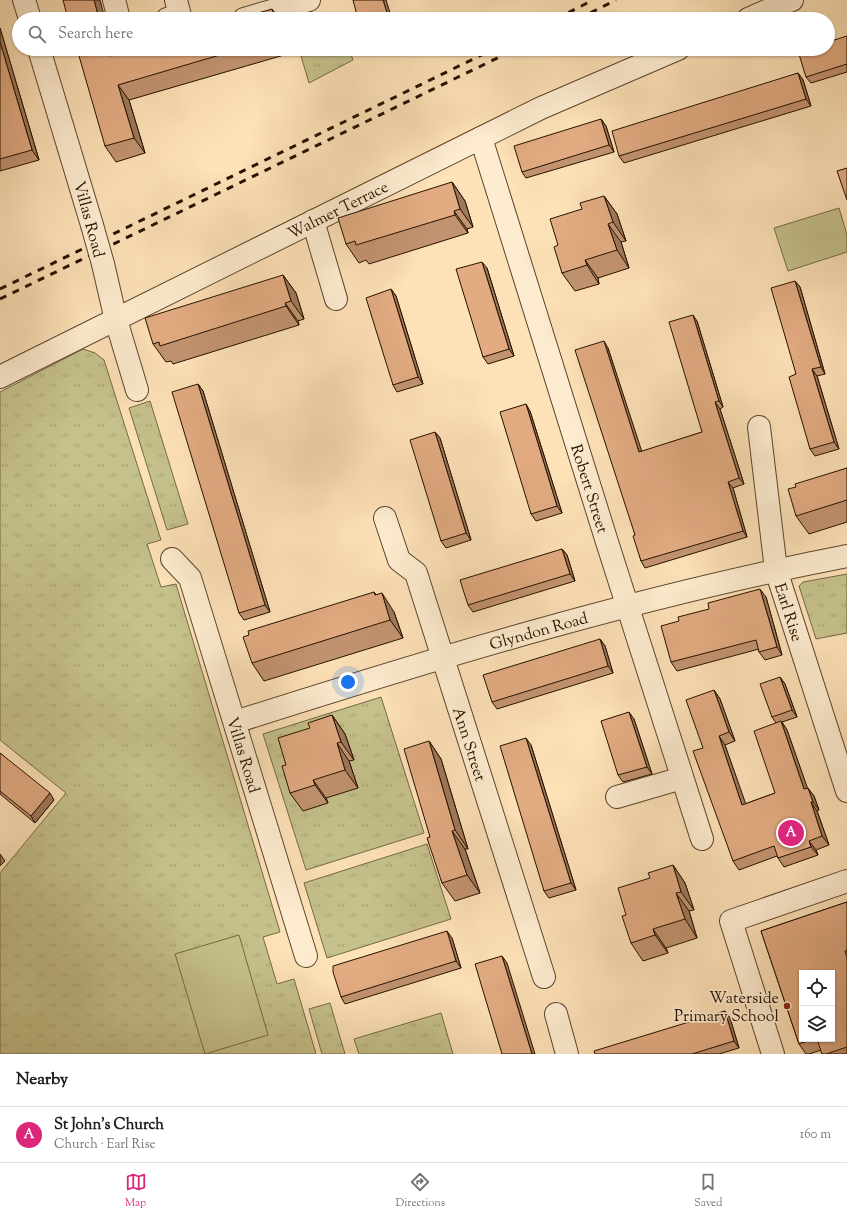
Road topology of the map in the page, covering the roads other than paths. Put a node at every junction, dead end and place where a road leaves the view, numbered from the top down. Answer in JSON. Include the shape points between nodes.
{"nodes":[{"id":1,"x":24,"y":0,"type":"edge"},
{"id":2,"x":114,"y":0,"type":"edge"},
{"id":3,"x":309,"y":0,"type":"edge"},
{"id":4,"x":792,"y":0,"type":"edge"},
{"id":5,"x":28,"y":12,"type":"edge"},
{"id":6,"x":117,"y":12,"type":"edge"},
{"id":7,"x":268,"y":12,"type":"edge"},
{"id":8,"x":764,"y":12,"type":"edge"},
{"id":9,"x":41,"y":56,"type":"edge"},
{"id":10,"x":662,"y":56,"type":"edge"},
{"id":11,"x":481,"y":138,"type":"junction"},
{"id":12,"x":313,"y":221,"type":"junction"},
{"id":13,"x":336,"y":300,"type":"dead end"},
{"id":14,"x":116,"y":320,"type":"junction"},
{"id":15,"x":0,"y":377,"type":"edge"},
{"id":16,"x":137,"y":390,"type":"dead end"},
{"id":17,"x":759,"y":427,"type":"dead end"},
{"id":18,"x":385,"y":518,"type":"dead end"},
{"id":19,"x":847,"y":556,"type":"edge"},
{"id":20,"x":172,"y":559,"type":"dead end"},
{"id":21,"x":776,"y":570,"type":"junction"},
{"id":22,"x":628,"y":607,"type":"junction"},
{"id":23,"x":443,"y":657,"type":"junction"},
{"id":24,"x":235,"y":722,"type":"junction"},
{"id":25,"x":682,"y":778,"type":"junction"},
{"id":26,"x":847,"y":791,"type":"edge"},
{"id":27,"x":617,"y":797,"type":"dead end"},
{"id":28,"x":702,"y":839,"type":"dead end"},
{"id":29,"x":847,"y":881,"type":"edge"},
{"id":30,"x":306,"y":956,"type":"dead end"},
{"id":31,"x":544,"y":977,"type":"dead end"},
{"id":32,"x":556,"y":1014,"type":"dead end"},
{"id":33,"x":567,"y":1054,"type":"edge"},
{"id":34,"x":774,"y":1054,"type":"edge"}],
"edges":[{"from":1,"to":5,"type":"street"},
{"from":2,"to":6,"type":"street"},
{"from":3,"to":7,"type":"street"},
{"from":4,"to":8,"type":"street"},
{"from":9,"to":14,"type":"street","name":"Villas Road","bridge":true,"via":[[92,225]]},
{"from":10,"to":11,"type":"street","name":"Walmer Terrace","via":[[541,108]]},
{"from":11,"to":12,"type":"street","name":"Walmer Terrace"},
{"from":11,"to":22,"type":"street","name":"Robert Street"},
{"from":12,"to":13,"type":"street"},
{"from":12,"to":14,"type":"street","name":"Walmer Terrace"},
{"from":14,"to":15,"type":"street","name":"Walmer Terrace"},
{"from":14,"to":16,"type":"street","name":"Villas Road"},
{"from":17,"to":21,"type":"street","name":"Earl Rise"},
{"from":18,"to":23,"type":"street","name":"Ann Street","via":[[399,560],[416,573]]},
{"from":19,"to":21,"type":"street","name":"Glyndon Road"},
{"from":20,"to":24,"type":"street","name":"Villas Road","via":[[190,578]]},
{"from":21,"to":22,"type":"street","name":"Glyndon Road"},
{"from":21,"to":26,"type":"street","name":"Earl Rise"},
{"from":22,"to":23,"type":"street","name":"Glyndon Road"},
{"from":22,"to":25,"type":"street","name":"Robert Street"},
{"from":23,"to":24,"type":"street","name":"Glyndon Road"},
{"from":23,"to":31,"type":"street","name":"Ann Street"},
{"from":24,"to":30,"type":"street","name":"Villas Road"},
{"from":25,"to":27,"type":"street"},
{"from":25,"to":28,"type":"street","name":"Robert Street"},
{"from":29,"to":34,"type":"street","via":[[731,921]]},
{"from":32,"to":33,"type":"street"}]}
